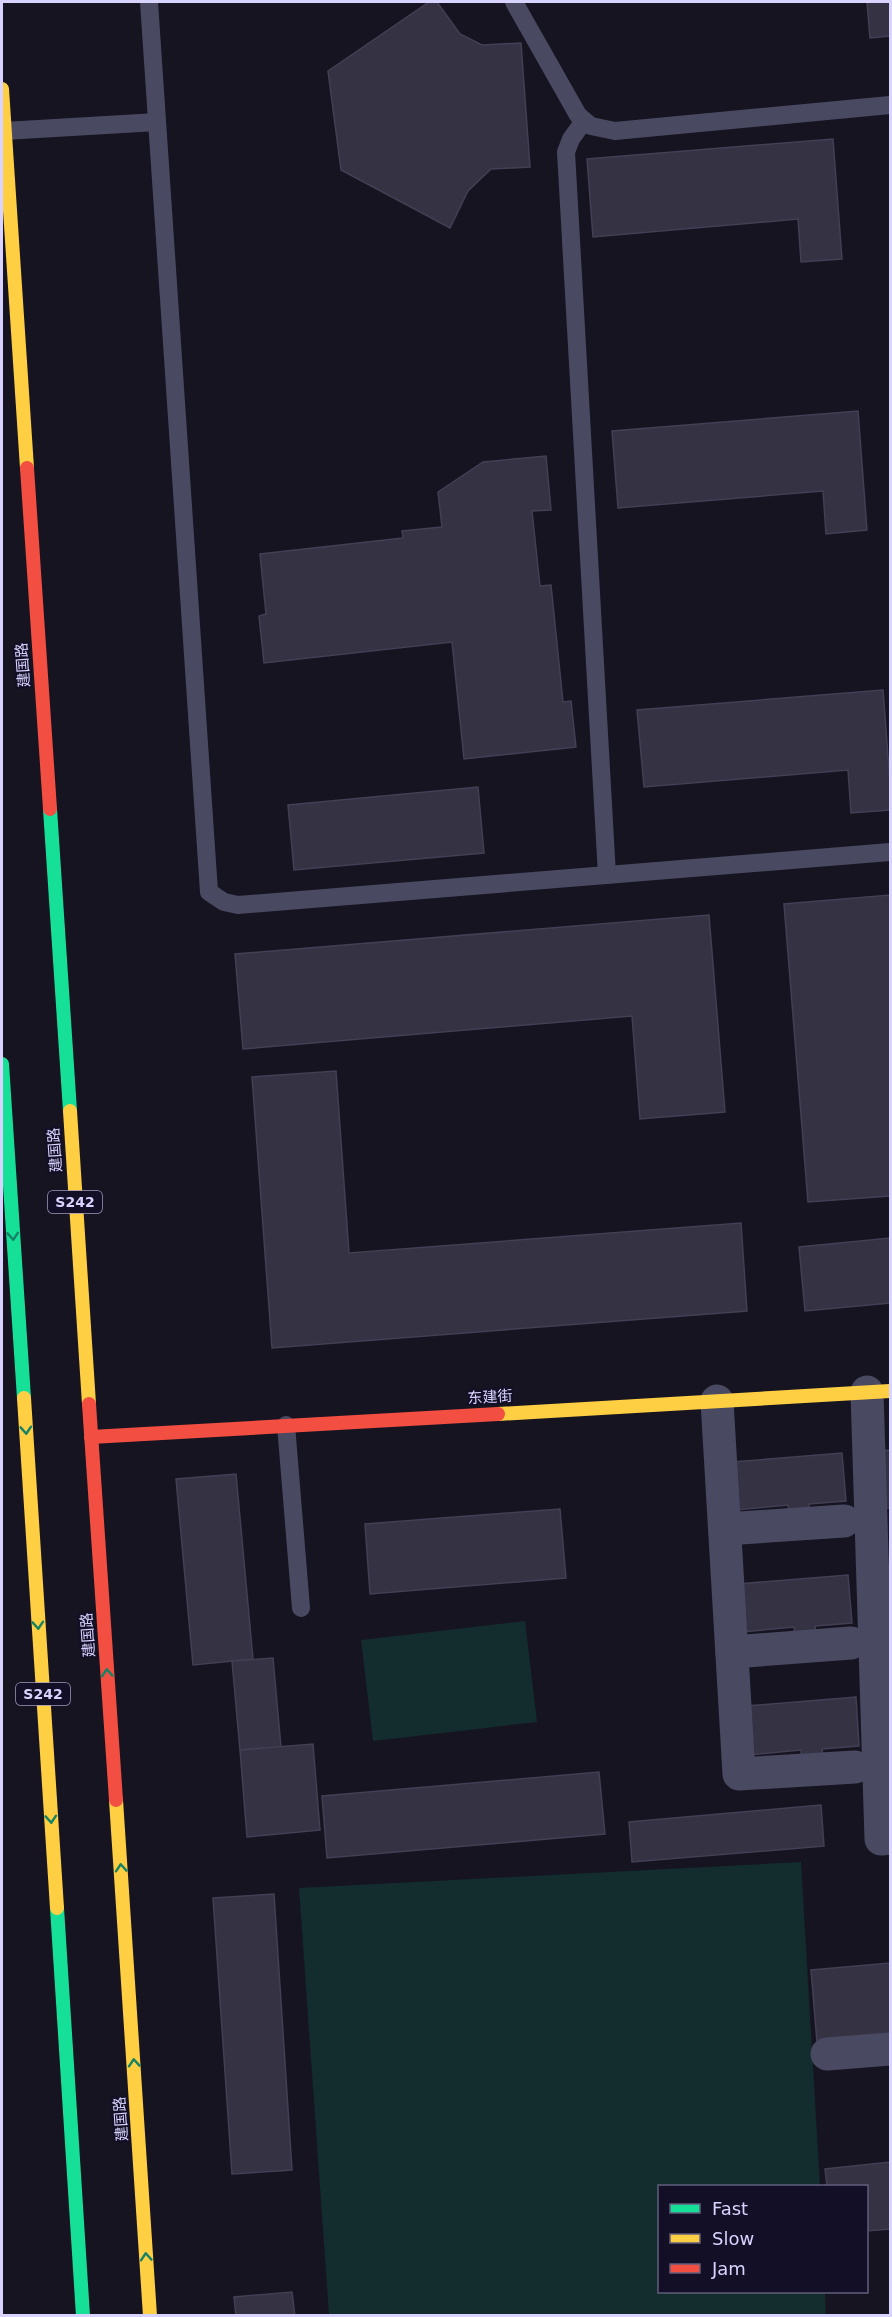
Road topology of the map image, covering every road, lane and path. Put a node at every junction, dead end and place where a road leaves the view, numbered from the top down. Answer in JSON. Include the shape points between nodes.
{"nodes":[{"id":1,"x":148,"y":2,"type":"edge"},
{"id":2,"x":514,"y":2,"type":"edge"},
{"id":3,"x":2,"y":89,"type":"edge"},
{"id":4,"x":891,"y":105,"type":"edge"},
{"id":5,"x":584,"y":121,"type":"junction"},
{"id":6,"x":157,"y":122,"type":"junction"},
{"id":7,"x":3,"y":131,"type":"edge"},
{"id":8,"x":891,"y":852,"type":"edge"},
{"id":9,"x":607,"y":875,"type":"junction"},
{"id":10,"x":2,"y":1064,"type":"edge"},
{"id":11,"x":2,"y":1073,"type":"edge"},
{"id":12,"x":879,"y":1391,"type":"edge"},
{"id":13,"x":717,"y":1401,"type":"junction"},
{"id":14,"x":286,"y":1425,"type":"junction"},
{"id":15,"x":91,"y":1437,"type":"junction"},
{"id":16,"x":869,"y":1523,"type":"edge"},
{"id":17,"x":725,"y":1529,"type":"junction"},
{"id":18,"x":301,"y":1608,"type":"dead end"},
{"id":19,"x":851,"y":1643,"type":"dead end"},
{"id":20,"x":732,"y":1652,"type":"junction"},
{"id":21,"x":884,"y":1683,"type":"edge"},
{"id":22,"x":855,"y":1767,"type":"dead end"},
{"id":23,"x":891,"y":1838,"type":"edge"},
{"id":24,"x":891,"y":2049,"type":"edge"},
{"id":25,"x":827,"y":2054,"type":"dead end"},
{"id":26,"x":83,"y":2316,"type":"edge"},
{"id":27,"x":150,"y":2316,"type":"edge"}],
"edges":[{"from":1,"to":6,"type":"lane"},
{"from":2,"to":5,"type":"lane"},
{"from":3,"to":7,"type":"main road","name":"建国路","number":"S242"},
{"from":4,"to":5,"type":"lane","via":[[615,130]]},
{"from":5,"to":9,"type":"lane","via":[[566,152]]},
{"from":6,"to":7,"type":"lane"},
{"from":6,"to":9,"type":"lane","via":[[209,892],[238,905]]},
{"from":7,"to":15,"type":"main road","name":"建国路","number":"S242"},
{"from":8,"to":9,"type":"lane"},
{"from":10,"to":11,"type":"main road","number":"S242"},
{"from":11,"to":26,"type":"main road","number":"S242","one_way":true},
{"from":12,"to":13,"type":"main road","name":"东建街"},
{"from":12,"to":16,"type":"street"},
{"from":13,"to":14,"type":"main road","name":"东建街"},
{"from":13,"to":17,"type":"street"},
{"from":14,"to":15,"type":"main road","name":"东建街"},
{"from":14,"to":18,"type":"lane"},
{"from":27,"to":15,"type":"main road","name":"建国路","number":"S242","one_way":true},
{"from":16,"to":17,"type":"street"},
{"from":16,"to":21,"type":"street"},
{"from":17,"to":20,"type":"street"},
{"from":19,"to":20,"type":"street"},
{"from":20,"to":22,"type":"street","via":[[739,1774]]},
{"from":21,"to":23,"type":"street","via":[[881,1839]]},
{"from":24,"to":25,"type":"street"}]}
